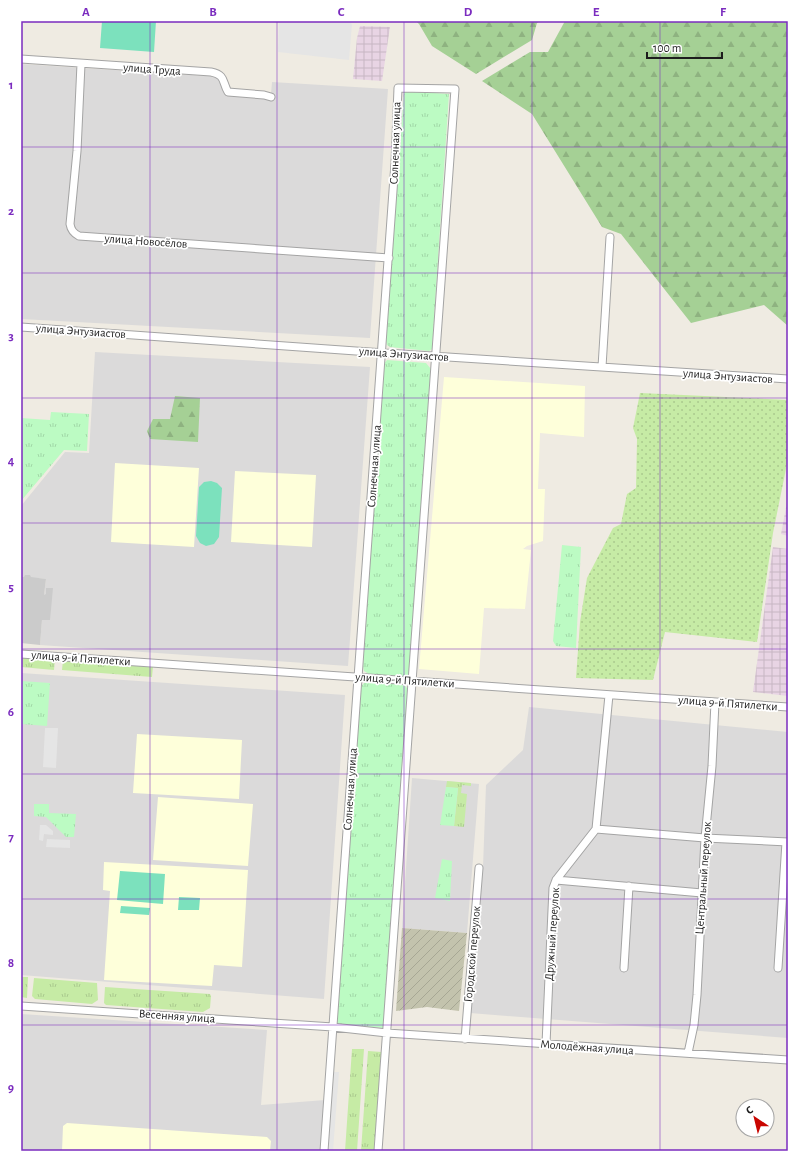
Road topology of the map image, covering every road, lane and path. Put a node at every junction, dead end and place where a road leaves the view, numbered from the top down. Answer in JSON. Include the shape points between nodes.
{"nodes":[{"id":1,"x":21,"y":59,"type":"edge"},
{"id":2,"x":81,"y":64,"type":"junction"},
{"id":3,"x":271,"y":97,"type":"dead end"},
{"id":4,"x":610,"y":237,"type":"dead end"},
{"id":5,"x":388,"y":258,"type":"junction"},
{"id":6,"x":21,"y":327,"type":"edge"},
{"id":7,"x":382,"y":353,"type":"junction"},
{"id":8,"x":436,"y":356,"type":"junction"},
{"id":9,"x":602,"y":367,"type":"junction"},
{"id":10,"x":788,"y":380,"type":"edge"},
{"id":11,"x":21,"y":654,"type":"edge"},
{"id":12,"x":358,"y":677,"type":"junction"},
{"id":13,"x":412,"y":681,"type":"junction"},
{"id":14,"x":609,"y":695,"type":"junction"},
{"id":15,"x":715,"y":702,"type":"junction"},
{"id":16,"x":788,"y":707,"type":"edge"},
{"id":17,"x":596,"y":829,"type":"junction"},
{"id":18,"x":705,"y":838,"type":"junction"},
{"id":19,"x":787,"y":842,"type":"edge"},
{"id":20,"x":479,"y":868,"type":"dead end"},
{"id":21,"x":556,"y":880,"type":"junction"},
{"id":22,"x":629,"y":886,"type":"junction"},
{"id":23,"x":702,"y":893,"type":"junction"},
{"id":24,"x":784,"y":921,"type":"edge"},
{"id":25,"x":624,"y":968,"type":"dead end"},
{"id":26,"x":778,"y":968,"type":"dead end"},
{"id":27,"x":21,"y":1006,"type":"edge"},
{"id":28,"x":333,"y":1027,"type":"junction"},
{"id":29,"x":387,"y":1033,"type":"junction"},
{"id":30,"x":465,"y":1039,"type":"junction"},
{"id":31,"x":546,"y":1044,"type":"junction"},
{"id":32,"x":688,"y":1053,"type":"junction"},
{"id":33,"x":788,"y":1060,"type":"edge"},
{"id":34,"x":324,"y":1151,"type":"edge"},
{"id":35,"x":378,"y":1151,"type":"edge"}],
"edges":[{"from":1,"to":2,"type":"street","name":"улица Труда"},
{"from":2,"to":3,"type":"street","name":"улица Труда","via":[[216,73],[224,80],[228,92]]},
{"from":2,"to":5,"type":"street","name":"улица Новосёлов","via":[[70,224],[75,234]]},
{"from":4,"to":9,"type":"street"},
{"from":5,"to":7,"type":"street","name":"Солнечная улица"},
{"from":5,"to":8,"type":"street","name":"Солнечная улица","via":[[398,88],[455,89]]},
{"from":6,"to":7,"type":"street","name":"улица Энтузиастов"},
{"from":7,"to":8,"type":"street","name":"улица Энтузиастов"},
{"from":7,"to":12,"type":"street","name":"Солнечная улица"},
{"from":8,"to":9,"type":"street","name":"улица Энтузиастов"},
{"from":8,"to":13,"type":"street","name":"Солнечная улица"},
{"from":9,"to":10,"type":"street","name":"улица Энтузиастов"},
{"from":11,"to":12,"type":"street","name":"улица 9-й Пятилетки"},
{"from":12,"to":13,"type":"street","name":"улица 9-й Пятилетки"},
{"from":12,"to":28,"type":"street","name":"Солнечная улица"},
{"from":13,"to":14,"type":"street","name":"улица 9-й Пятилетки"},
{"from":13,"to":29,"type":"street","name":"Солнечная улица"},
{"from":14,"to":15,"type":"street","name":"улица 9-й Пятилетки"},
{"from":14,"to":17,"type":"street"},
{"from":15,"to":16,"type":"street","name":"улица 9-й Пятилетки"},
{"from":15,"to":18,"type":"street","name":"Центральный переулок"},
{"from":17,"to":18,"type":"street"},
{"from":17,"to":21,"type":"street","name":"Дружный переулок"},
{"from":18,"to":19,"type":"street"},
{"from":18,"to":23,"type":"street","name":"Центральный переулок"},
{"from":19,"to":24,"type":"street"},
{"from":20,"to":30,"type":"street","name":"Городской переулок"},
{"from":21,"to":22,"type":"street"},
{"from":21,"to":31,"type":"street","name":"Дружный переулок","via":[[553,888]]},
{"from":22,"to":23,"type":"street"},
{"from":22,"to":25,"type":"street"},
{"from":23,"to":32,"type":"street","name":"Центральный переулок","via":[[697,995]]},
{"from":24,"to":26,"type":"street"},
{"from":27,"to":28,"type":"street","name":"Весенняя улица"},
{"from":28,"to":29,"type":"street","name":"Весенняя улица"},
{"from":28,"to":34,"type":"street","name":"Солнечная улица"},
{"from":29,"to":30,"type":"street","name":"Молодёжная улица"},
{"from":29,"to":35,"type":"street","name":"Солнечная улица"},
{"from":30,"to":31,"type":"street","name":"Молодёжная улица"},
{"from":31,"to":32,"type":"street","name":"Молодёжная улица"},
{"from":32,"to":33,"type":"street","name":"Молодёжная улица"}]}
